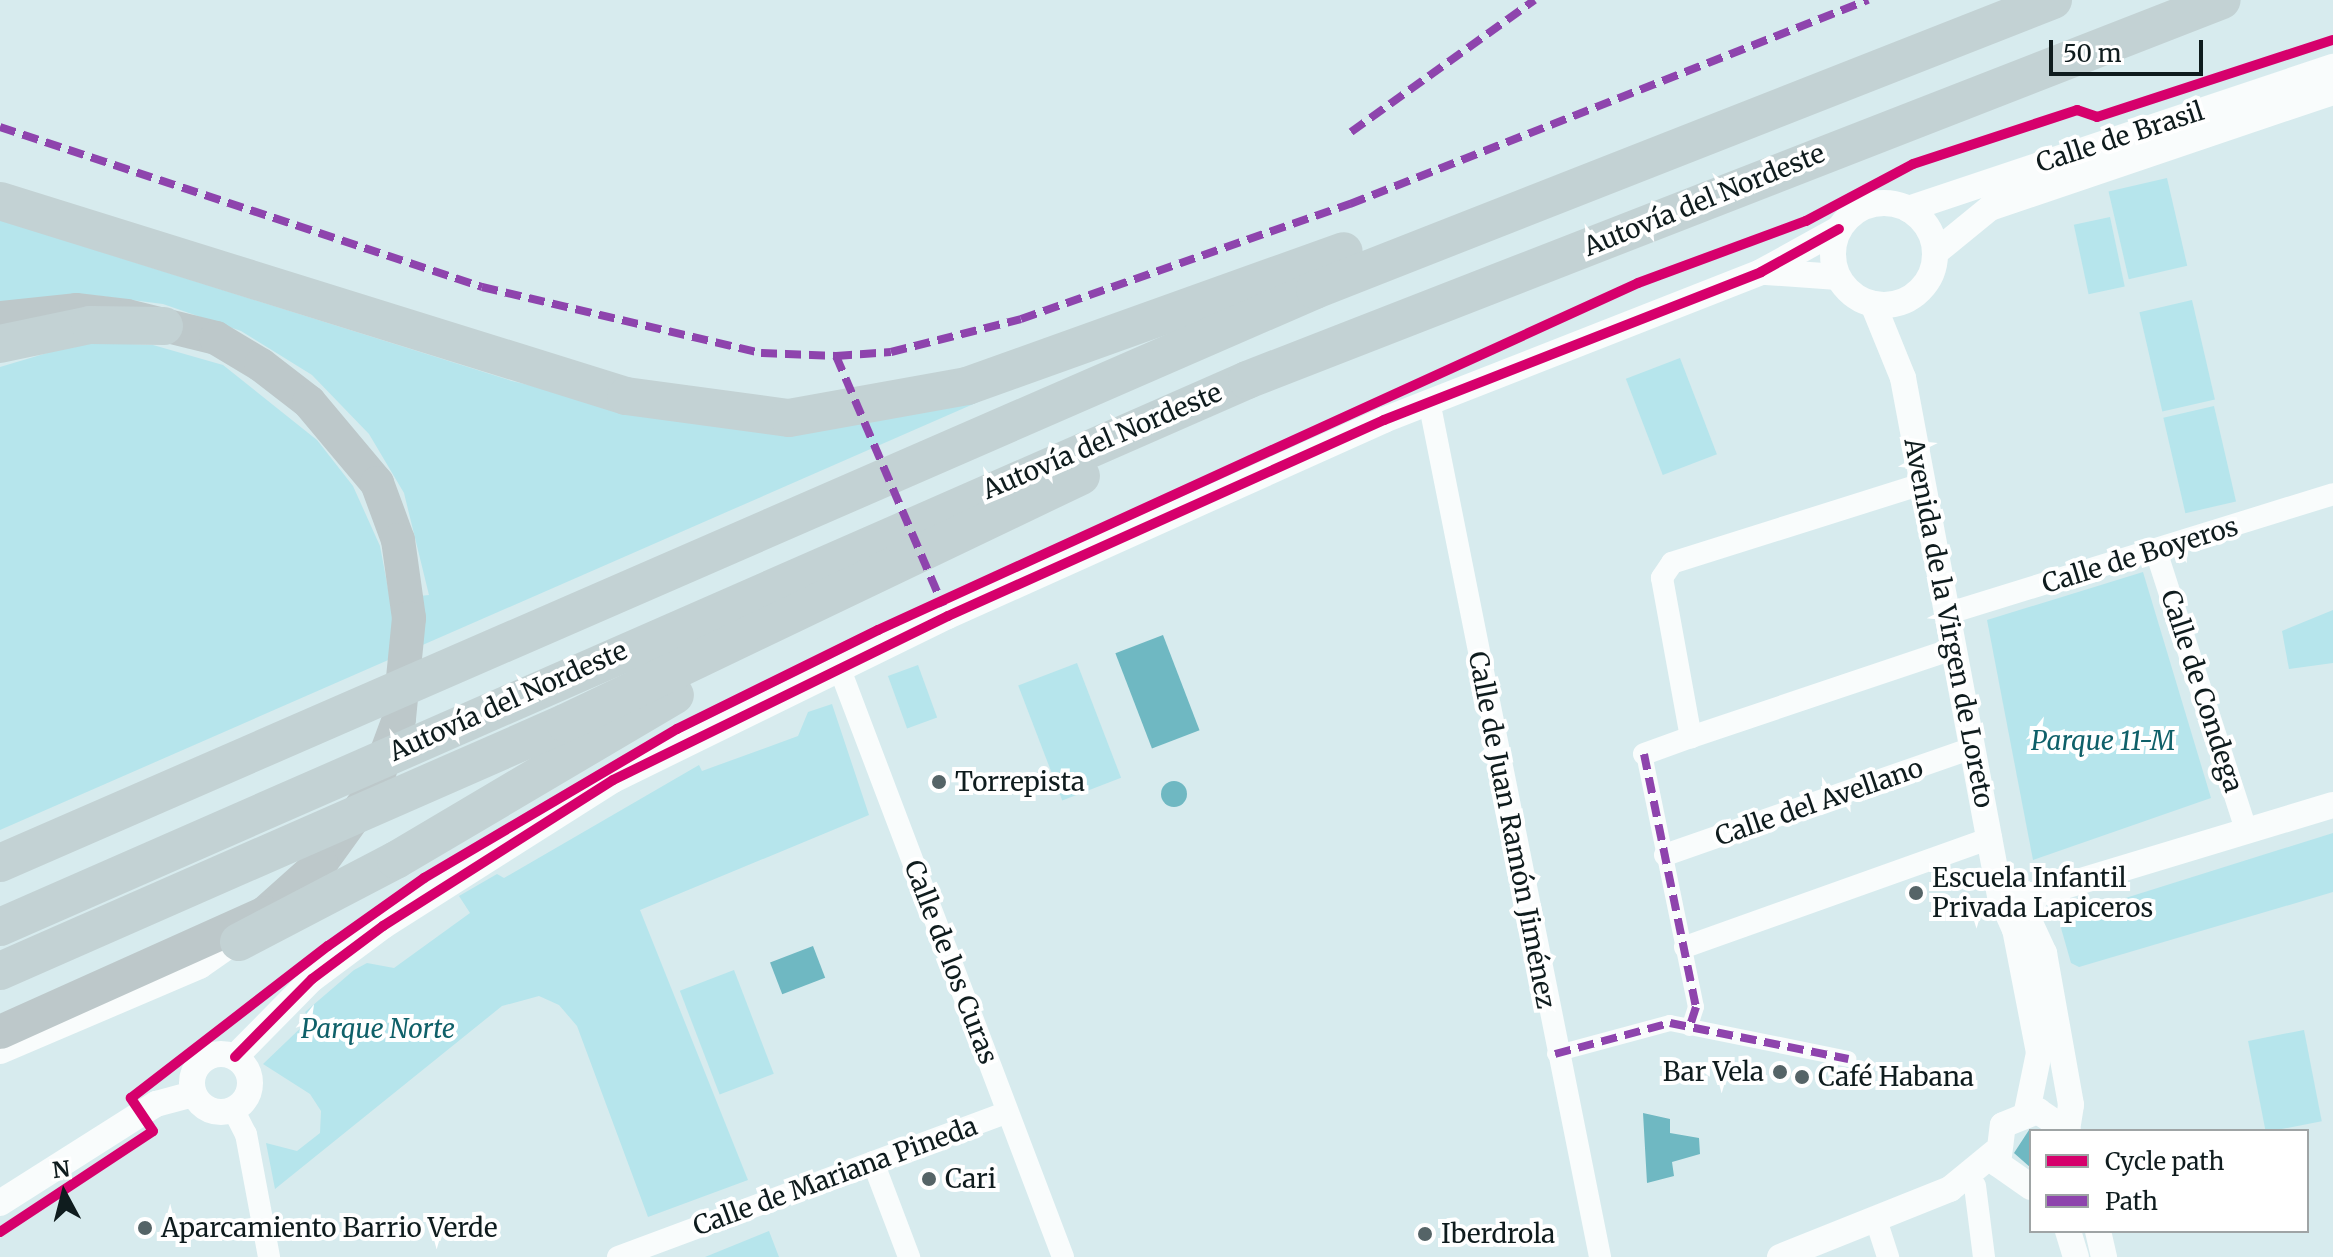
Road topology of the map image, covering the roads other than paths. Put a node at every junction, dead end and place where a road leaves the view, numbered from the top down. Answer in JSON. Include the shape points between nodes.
{"nodes":[{"id":1,"x":2053,"y":0,"type":"edge"},
{"id":2,"x":2222,"y":0,"type":"edge"},
{"id":3,"x":1994,"y":20,"type":"junction"},
{"id":4,"x":2333,"y":67,"type":"edge"},
{"id":5,"x":2333,"y":92,"type":"edge"},
{"id":6,"x":0,"y":201,"type":"edge"},
{"id":7,"x":0,"y":208,"type":"edge"},
{"id":8,"x":1908,"y":209,"type":"junction"},
{"id":9,"x":42,"y":214,"type":"junction"},
{"id":10,"x":1839,"y":229,"type":"junction"},
{"id":11,"x":1936,"y":252,"type":"junction"},
{"id":12,"x":1761,"y":272,"type":"junction"},
{"id":13,"x":1838,"y":277,"type":"junction"},
{"id":14,"x":1909,"y":299,"type":"junction"},
{"id":15,"x":1873,"y":304,"type":"junction"},
{"id":16,"x":0,"y":318,"type":"edge"},
{"id":17,"x":1399,"y":321,"type":"junction"},
{"id":18,"x":164,"y":326,"type":"junction"},
{"id":19,"x":0,"y":344,"type":"edge"},
{"id":20,"x":1903,"y":378,"type":"junction"},
{"id":21,"x":1429,"y":401,"type":"junction"},
{"id":22,"x":1922,"y":484,"type":"junction"},
{"id":23,"x":2333,"y":494,"type":"edge"},
{"id":24,"x":962,"y":533,"type":"junction"},
{"id":25,"x":2156,"y":551,"type":"junction"},
{"id":26,"x":1946,"y":614,"type":"junction"},
{"id":27,"x":1953,"y":649,"type":"junction"},
{"id":28,"x":839,"y":667,"type":"junction"},
{"id":29,"x":1691,"y":737,"type":"junction"},
{"id":30,"x":1973,"y":748,"type":"junction"},
{"id":31,"x":1644,"y":754,"type":"joint"},
{"id":32,"x":2333,"y":805,"type":"edge"},
{"id":33,"x":2247,"y":832,"type":"junction"},
{"id":34,"x":1991,"y":838,"type":"junction"},
{"id":35,"x":1665,"y":855,"type":"junction"},
{"id":36,"x":0,"y":863,"type":"edge"},
{"id":37,"x":2089,"y":881,"type":"junction"},
{"id":38,"x":265,"y":913,"type":"junction"},
{"id":39,"x":2020,"y":917,"type":"junction"},
{"id":40,"x":0,"y":927,"type":"edge"},
{"id":41,"x":239,"y":942,"type":"junction"},
{"id":42,"x":1685,"y":947,"type":"junction"},
{"id":43,"x":2044,"y":953,"type":"junction"},
{"id":44,"x":0,"y":971,"type":"edge"},
{"id":45,"x":1689,"y":1028,"type":"junction"},
{"id":46,"x":0,"y":1032,"type":"edge"},
{"id":47,"x":0,"y":1049,"type":"edge"},
{"id":48,"x":1555,"y":1054,"type":"junction"},
{"id":49,"x":235,"y":1057,"type":"junction"},
{"id":50,"x":1848,"y":1059,"type":"dead end"},
{"id":51,"x":193,"y":1094,"type":"junction"},
{"id":52,"x":233,"y":1109,"type":"junction"},
{"id":53,"x":2027,"y":1111,"type":"junction"},
{"id":54,"x":1010,"y":1120,"type":"junction"},
{"id":55,"x":2066,"y":1129,"type":"edge"},
{"id":56,"x":2068,"y":1129,"type":"edge"},
{"id":57,"x":873,"y":1162,"type":"junction"},
{"id":58,"x":2000,"y":1164,"type":"junction"},
{"id":59,"x":2029,"y":1186,"type":"edge"},
{"id":60,"x":1963,"y":1187,"type":"junction"},
{"id":61,"x":0,"y":1203,"type":"edge"},
{"id":62,"x":1877,"y":1223,"type":"junction"},
{"id":63,"x":2069,"y":1233,"type":"edge"},
{"id":64,"x":2098,"y":1233,"type":"edge"},
{"id":65,"x":269,"y":1257,"type":"edge"},
{"id":66,"x":618,"y":1257,"type":"edge"},
{"id":67,"x":909,"y":1257,"type":"edge"},
{"id":68,"x":1063,"y":1257,"type":"edge"},
{"id":69,"x":1600,"y":1257,"type":"edge"},
{"id":70,"x":1780,"y":1257,"type":"edge"},
{"id":71,"x":1888,"y":1257,"type":"edge"},
{"id":72,"x":1984,"y":1257,"type":"edge"},
{"id":73,"x":2076,"y":1257,"type":"edge"},
{"id":74,"x":2104,"y":1257,"type":"edge"}],
"edges":[{"from":1,"to":3,"type":"highway"},
{"from":2,"to":17,"type":"highway","name":"Autovía del Nordeste"},
{"from":3,"to":9,"type":"highway","via":[[1764,86],[1317,261],[967,386],[789,418],[626,396]]},
{"from":3,"to":36,"type":"highway","via":[[1315,290]]},
{"from":4,"to":8,"type":"street","name":"Calle de Brasil"},
{"from":5,"to":11,"type":"street","name":"Calle de Brasil","via":[[1990,208]]},
{"from":6,"to":9,"type":"highway"},
{"from":7,"to":9,"type":"highway"},
{"from":8,"to":10,"type":"street","via":[[1862,207]]},
{"from":8,"to":11,"type":"street","via":[[1932,235]]},
{"from":10,"to":12,"type":"street"},
{"from":10,"to":13,"type":"street"},
{"from":11,"to":14,"type":"street","via":[[1929,279]]},
{"from":12,"to":13,"type":"street"},
{"from":12,"to":21,"type":"street"},
{"from":13,"to":15,"type":"street"},
{"from":14,"to":15,"type":"street"},
{"from":14,"to":20,"type":"street","name":"Avenida de la Virgen de Loreto"},
{"from":15,"to":20,"type":"street","name":"Avenida de la Virgen de Loreto"},
{"from":16,"to":18,"type":"main road","via":[[76,310]]},
{"from":17,"to":24,"type":"highway"},
{"from":17,"to":40,"type":"highway","name":"Autovía del Nordeste","via":[[950,505]]},
{"from":18,"to":19,"type":"highway","via":[[90,325]]},
{"from":18,"to":38,"type":"main road","via":[[216,338],[261,365],[343,436],[377,483],[406,583],[399,719],[372,792],[321,863]]},
{"from":20,"to":22,"type":"street","name":"Avenida de la Virgen de Loreto"},
{"from":21,"to":28,"type":"street"},
{"from":21,"to":48,"type":"street","name":"Calle de Juan Ramón Jiménez"},
{"from":22,"to":26,"type":"street","name":"Avenida de la Virgen de Loreto"},
{"from":22,"to":29,"type":"street","via":[[1672,563],[1662,578]]},
{"from":23,"to":25,"type":"street","name":"Calle de Boyeros"},
{"from":24,"to":41,"type":"highway","via":[[396,860]]},
{"from":24,"to":44,"type":"highway","via":[[565,723]]},
{"from":25,"to":26,"type":"street","name":"Calle de Boyeros"},
{"from":25,"to":33,"type":"street","name":"Calle de Condega"},
{"from":26,"to":27,"type":"street","name":"Avenida de la Virgen de Loreto"},
{"from":27,"to":29,"type":"street"},
{"from":27,"to":30,"type":"street","name":"Avenida de la Virgen de Loreto"},
{"from":28,"to":49,"type":"street","via":[[613,780],[476,862],[312,979]]},
{"from":28,"to":54,"type":"street","name":"Calle de los Curas"},
{"from":29,"to":31,"type":"street"},
{"from":30,"to":34,"type":"street","name":"Avenida de la Virgen de Loreto"},
{"from":30,"to":35,"type":"street","name":"Calle del Avellano"},
{"from":31,"to":35,"type":"street"},
{"from":32,"to":33,"type":"street"},
{"from":33,"to":37,"type":"street"},
{"from":34,"to":39,"type":"street","name":"Avenida de la Virgen de Loreto","via":[[1996,868]]},
{"from":34,"to":42,"type":"street"},
{"from":35,"to":42,"type":"street"},
{"from":37,"to":39,"type":"street","via":[[2038,894]]},
{"from":37,"to":43,"type":"street","via":[[2054,904],[2043,921]]},
{"from":38,"to":41,"type":"main road"},
{"from":38,"to":46,"type":"main road"},
{"from":39,"to":43,"type":"street","name":"Avenida de la Virgen de Loreto"},
{"from":39,"to":53,"type":"street","name":"Avenida de la Virgen de Loreto","via":[[2039,1053]]},
{"from":41,"to":47,"type":"main road"},
{"from":42,"to":45,"type":"street","via":[[1696,1007]]},
{"from":43,"to":56,"type":"street","name":"Avenida de la Virgen de Loreto","via":[[2071,1105]]},
{"from":45,"to":48,"type":"street","via":[[1670,1023]]},
{"from":45,"to":50,"type":"street"},
{"from":48,"to":69,"type":"street","name":"Calle de Juan Ramón Jiménez"},
{"from":49,"to":51,"type":"street","via":[[201,1061]]},
{"from":49,"to":52,"type":"street","via":[[250,1085]]},
{"from":51,"to":52,"type":"street","via":[[215,1112]]},
{"from":51,"to":61,"type":"street","via":[[156,1104]]},
{"from":52,"to":65,"type":"street","via":[[246,1134]]},
{"from":53,"to":55,"type":"street","via":[[2051,1115]]},
{"from":53,"to":58,"type":"street","via":[[2003,1125]]},
{"from":54,"to":57,"type":"street","name":"Calle de Mariana Pineda"},
{"from":54,"to":68,"type":"street","name":"Calle de los Curas"},
{"from":57,"to":66,"type":"street","name":"Calle de Mariana Pineda"},
{"from":57,"to":67,"type":"street"},
{"from":58,"to":59,"type":"street"},
{"from":58,"to":60,"type":"street"},
{"from":60,"to":62,"type":"street"},
{"from":60,"to":72,"type":"street"},
{"from":62,"to":70,"type":"street"},
{"from":62,"to":71,"type":"street"},
{"from":63,"to":73,"type":"street"},
{"from":64,"to":74,"type":"street"}]}
